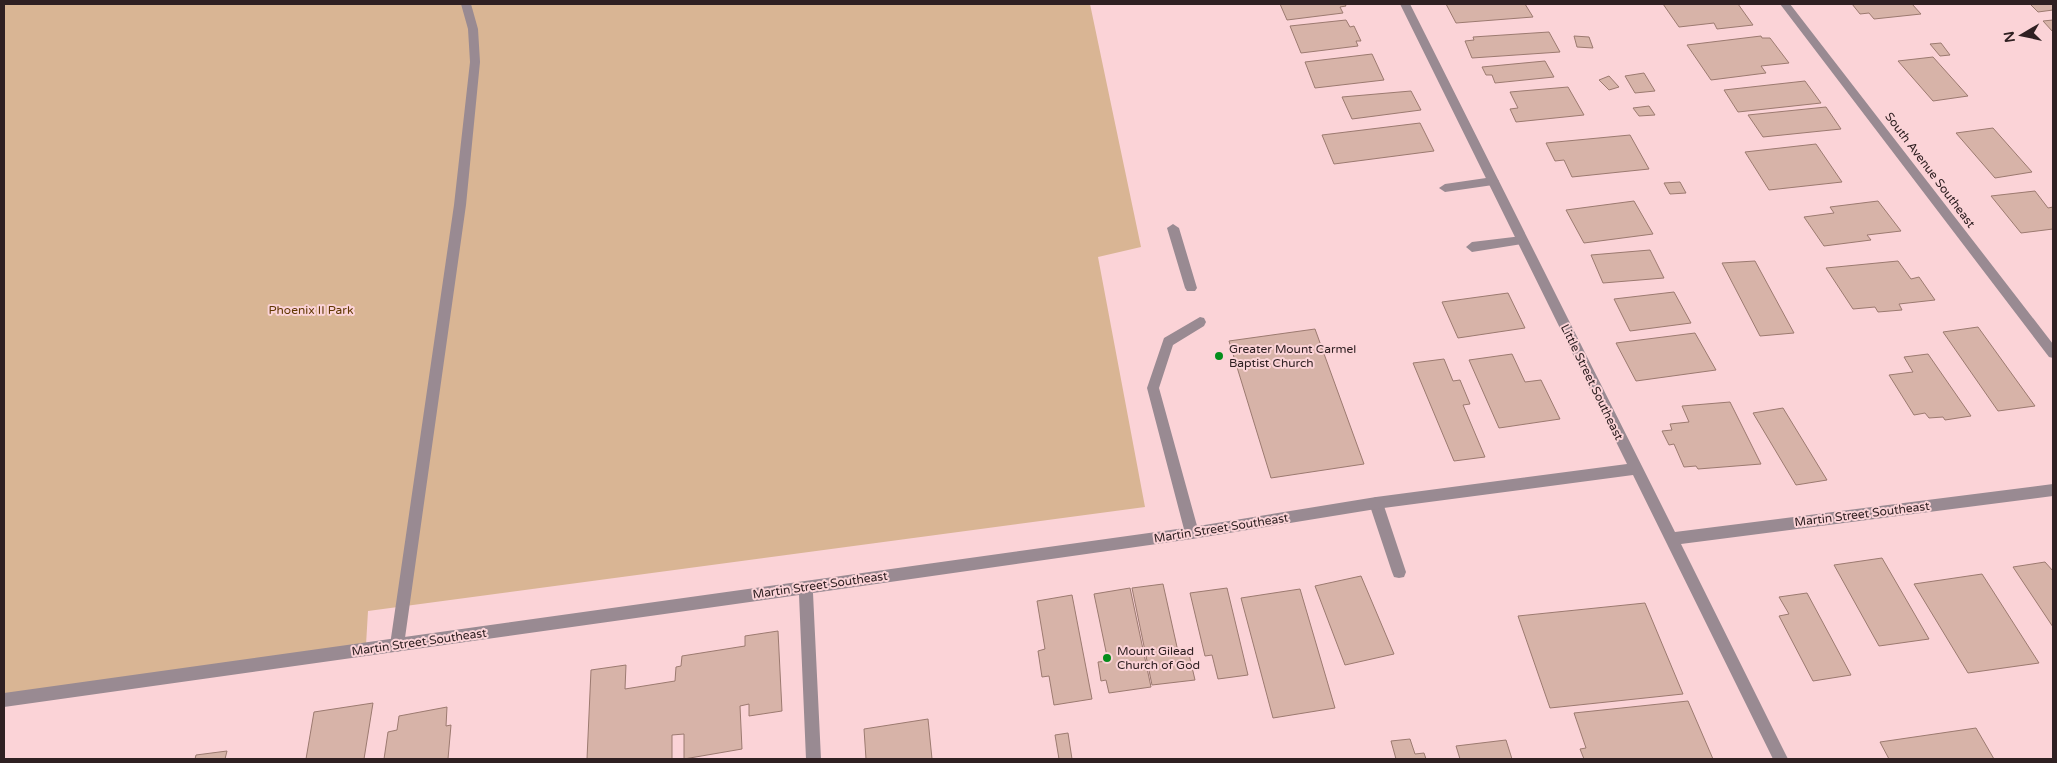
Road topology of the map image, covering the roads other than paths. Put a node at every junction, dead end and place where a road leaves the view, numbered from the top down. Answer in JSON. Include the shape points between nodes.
{"nodes":[{"id":1,"x":466,"y":4,"type":"edge"},
{"id":2,"x":1405,"y":4,"type":"edge"},
{"id":3,"x":1785,"y":4,"type":"edge"},
{"id":4,"x":1493,"y":181,"type":"junction"},
{"id":5,"x":1445,"y":188,"type":"dead end"},
{"id":6,"x":1173,"y":228,"type":"dead end"},
{"id":7,"x":1522,"y":240,"type":"junction"},
{"id":8,"x":1472,"y":247,"type":"dead end"},
{"id":9,"x":1191,"y":288,"type":"dead end"},
{"id":10,"x":1200,"y":322,"type":"dead end"},
{"id":11,"x":2053,"y":353,"type":"edge"},
{"id":12,"x":1636,"y":469,"type":"junction"},
{"id":13,"x":2053,"y":490,"type":"edge"},
{"id":14,"x":1376,"y":503,"type":"junction"},
{"id":15,"x":1192,"y":533,"type":"junction"},
{"id":16,"x":1671,"y":539,"type":"junction"},
{"id":17,"x":1400,"y":572,"type":"dead end"},
{"id":18,"x":806,"y":587,"type":"junction"},
{"id":19,"x":397,"y":645,"type":"junction"},
{"id":20,"x":4,"y":700,"type":"edge"},
{"id":21,"x":814,"y":759,"type":"edge"},
{"id":22,"x":1781,"y":759,"type":"edge"}],
"edges":[{"from":1,"to":19,"type":"street","via":[[473,29],[475,62],[460,206]]},
{"from":2,"to":4,"type":"street","name":"Little Street Southeast"},
{"from":3,"to":11,"type":"street","name":"South Avenue Southeast"},
{"from":4,"to":5,"type":"street"},
{"from":4,"to":7,"type":"street","name":"Little Street Southeast"},
{"from":6,"to":9,"type":"street"},
{"from":7,"to":8,"type":"street"},
{"from":7,"to":12,"type":"street","name":"Little Street Southeast"},
{"from":10,"to":15,"type":"street","via":[[1168,342],[1153,388]]},
{"from":12,"to":14,"type":"street","name":"Martin Street Southeast"},
{"from":12,"to":16,"type":"street","name":"Little Street Southeast"},
{"from":13,"to":16,"type":"street","name":"Martin Street Southeast"},
{"from":14,"to":15,"type":"street","name":"Martin Street Southeast"},
{"from":14,"to":17,"type":"street"},
{"from":15,"to":18,"type":"street","name":"Martin Street Southeast"},
{"from":16,"to":22,"type":"street","name":"Little Street Southeast"},
{"from":18,"to":19,"type":"street","name":"Martin Street Southeast"},
{"from":18,"to":21,"type":"street"},
{"from":19,"to":20,"type":"street","name":"Martin Street Southeast"}]}
